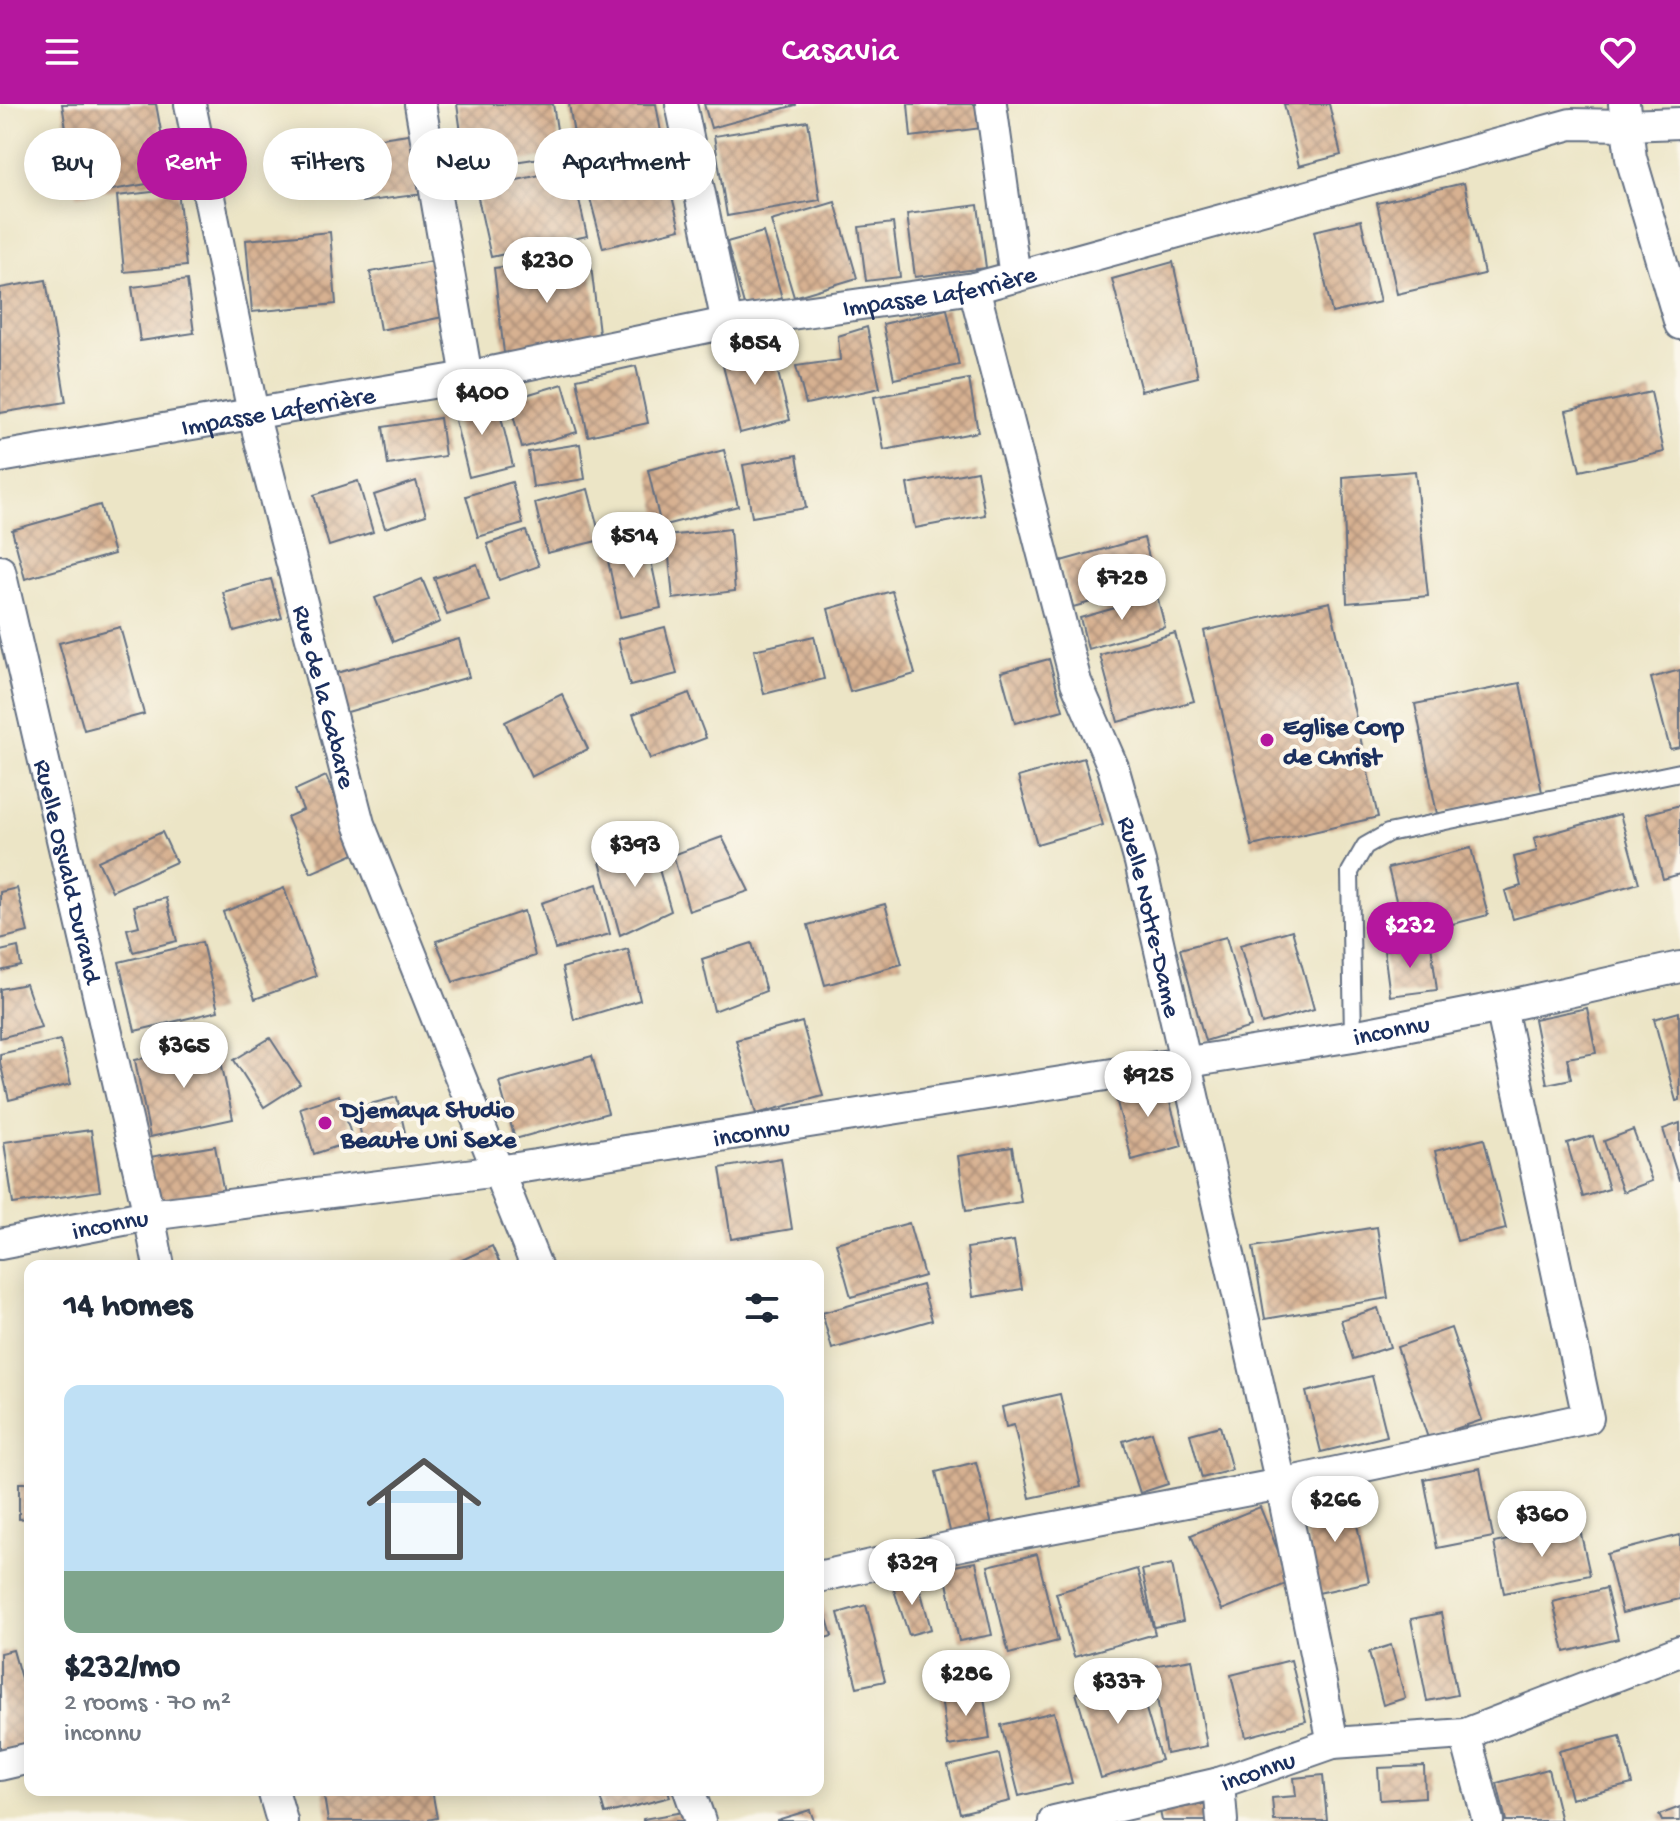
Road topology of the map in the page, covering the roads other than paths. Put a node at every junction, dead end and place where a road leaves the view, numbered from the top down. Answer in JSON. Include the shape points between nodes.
{"nodes":[{"id":1,"x":190,"y":104,"type":"edge"},
{"id":2,"x":420,"y":104,"type":"edge"},
{"id":3,"x":681,"y":104,"type":"edge"},
{"id":4,"x":991,"y":104,"type":"edge"},
{"id":5,"x":1625,"y":115,"type":"edge"},
{"id":6,"x":1680,"y":123,"type":"edge"},
{"id":7,"x":1015,"y":277,"type":"junction"},
{"id":8,"x":974,"y":288,"type":"junction"},
{"id":9,"x":727,"y":323,"type":"junction"},
{"id":10,"x":1680,"y":324,"type":"edge"},
{"id":11,"x":467,"y":377,"type":"junction"},
{"id":12,"x":253,"y":413,"type":"junction"},
{"id":13,"x":0,"y":457,"type":"edge"},
{"id":14,"x":0,"y":571,"type":"edge"},
{"id":15,"x":1680,"y":772,"type":"edge"},
{"id":16,"x":1680,"y":967,"type":"edge"},
{"id":17,"x":1501,"y":1007,"type":"junction"},
{"id":18,"x":1353,"y":1036,"type":"junction"},
{"id":19,"x":1185,"y":1061,"type":"junction"},
{"id":20,"x":498,"y":1171,"type":"junction"},
{"id":21,"x":149,"y":1215,"type":"junction"},
{"id":22,"x":0,"y":1244,"type":"edge"},
{"id":23,"x":158,"y":1260,"type":"edge"},
{"id":24,"x":534,"y":1260,"type":"edge"},
{"id":25,"x":1281,"y":1484,"type":"junction"},
{"id":26,"x":824,"y":1576,"type":"edge"},
{"id":27,"x":1680,"y":1651,"type":"edge"},
{"id":28,"x":1465,"y":1734,"type":"junction"},
{"id":29,"x":1333,"y":1743,"type":"junction"},
{"id":30,"x":24,"y":1759,"type":"edge"},
{"id":31,"x":0,"y":1765,"type":"edge"},
{"id":32,"x":1219,"y":1783,"type":"junction"},
{"id":33,"x":275,"y":1796,"type":"edge"},
{"id":34,"x":691,"y":1796,"type":"edge"},
{"id":35,"x":282,"y":1821,"type":"edge"},
{"id":36,"x":700,"y":1821,"type":"edge"},
{"id":37,"x":1054,"y":1821,"type":"edge"},
{"id":38,"x":1222,"y":1821,"type":"edge"},
{"id":39,"x":1488,"y":1821,"type":"edge"}],
"edges":[{"from":1,"to":12,"type":"street","name":"Rue de la Gabare"},
{"from":2,"to":11,"type":"street"},
{"from":3,"to":9,"type":"street"},
{"from":4,"to":7,"type":"street"},
{"from":5,"to":6,"type":"street","name":"Impasse Laferrière"},
{"from":5,"to":7,"type":"street","name":"Impasse Laferrière","via":[[1571,124]]},
{"from":5,"to":10,"type":"street","via":[[1631,158]]},
{"from":7,"to":8,"type":"street","name":"Impasse Laferrière"},
{"from":8,"to":9,"type":"street","name":"Impasse Laferrière"},
{"from":8,"to":19,"type":"street","name":"Ruelle Notre-Dame","via":[[1076,682],[1113,767],[1140,862]]},
{"from":9,"to":11,"type":"street","name":"Impasse Laferrière"},
{"from":11,"to":12,"type":"street","name":"Impasse Laferrière"},
{"from":12,"to":13,"type":"street","name":"Impasse Laferrière"},
{"from":12,"to":20,"type":"street","name":"Rue de la Gabare","via":[[359,824]]},
{"from":14,"to":21,"type":"street","name":"Ruelle Osvald Durand"},
{"from":15,"to":18,"type":"lane","via":[[1388,833],[1365,846],[1350,872]]},
{"from":16,"to":17,"type":"street","name":"inconnu"},
{"from":17,"to":18,"type":"street","name":"inconnu"},
{"from":17,"to":25,"type":"street","via":[[1588,1418]]},
{"from":18,"to":19,"type":"street","name":"inconnu"},
{"from":19,"to":20,"type":"street","name":"inconnu"},
{"from":19,"to":25,"type":"street","name":"Ruelle Notre-Dame"},
{"from":20,"to":21,"type":"street","name":"inconnu"},
{"from":20,"to":24,"type":"street","name":"Rue de la Gabare"},
{"from":21,"to":22,"type":"street","name":"inconnu"},
{"from":21,"to":23,"type":"street","name":"Ruelle Osvald Durand"},
{"from":25,"to":26,"type":"street"},
{"from":25,"to":29,"type":"street","name":"Ruelle Notre-Dame"},
{"from":27,"to":28,"type":"street","name":"inconnu"},
{"from":28,"to":29,"type":"street","name":"inconnu"},
{"from":28,"to":39,"type":"street"},
{"from":29,"to":32,"type":"street","name":"inconnu"},
{"from":30,"to":31,"type":"street"},
{"from":32,"to":37,"type":"street","name":"inconnu"},
{"from":32,"to":38,"type":"street"},
{"from":33,"to":35,"type":"street"},
{"from":34,"to":36,"type":"street"}]}
